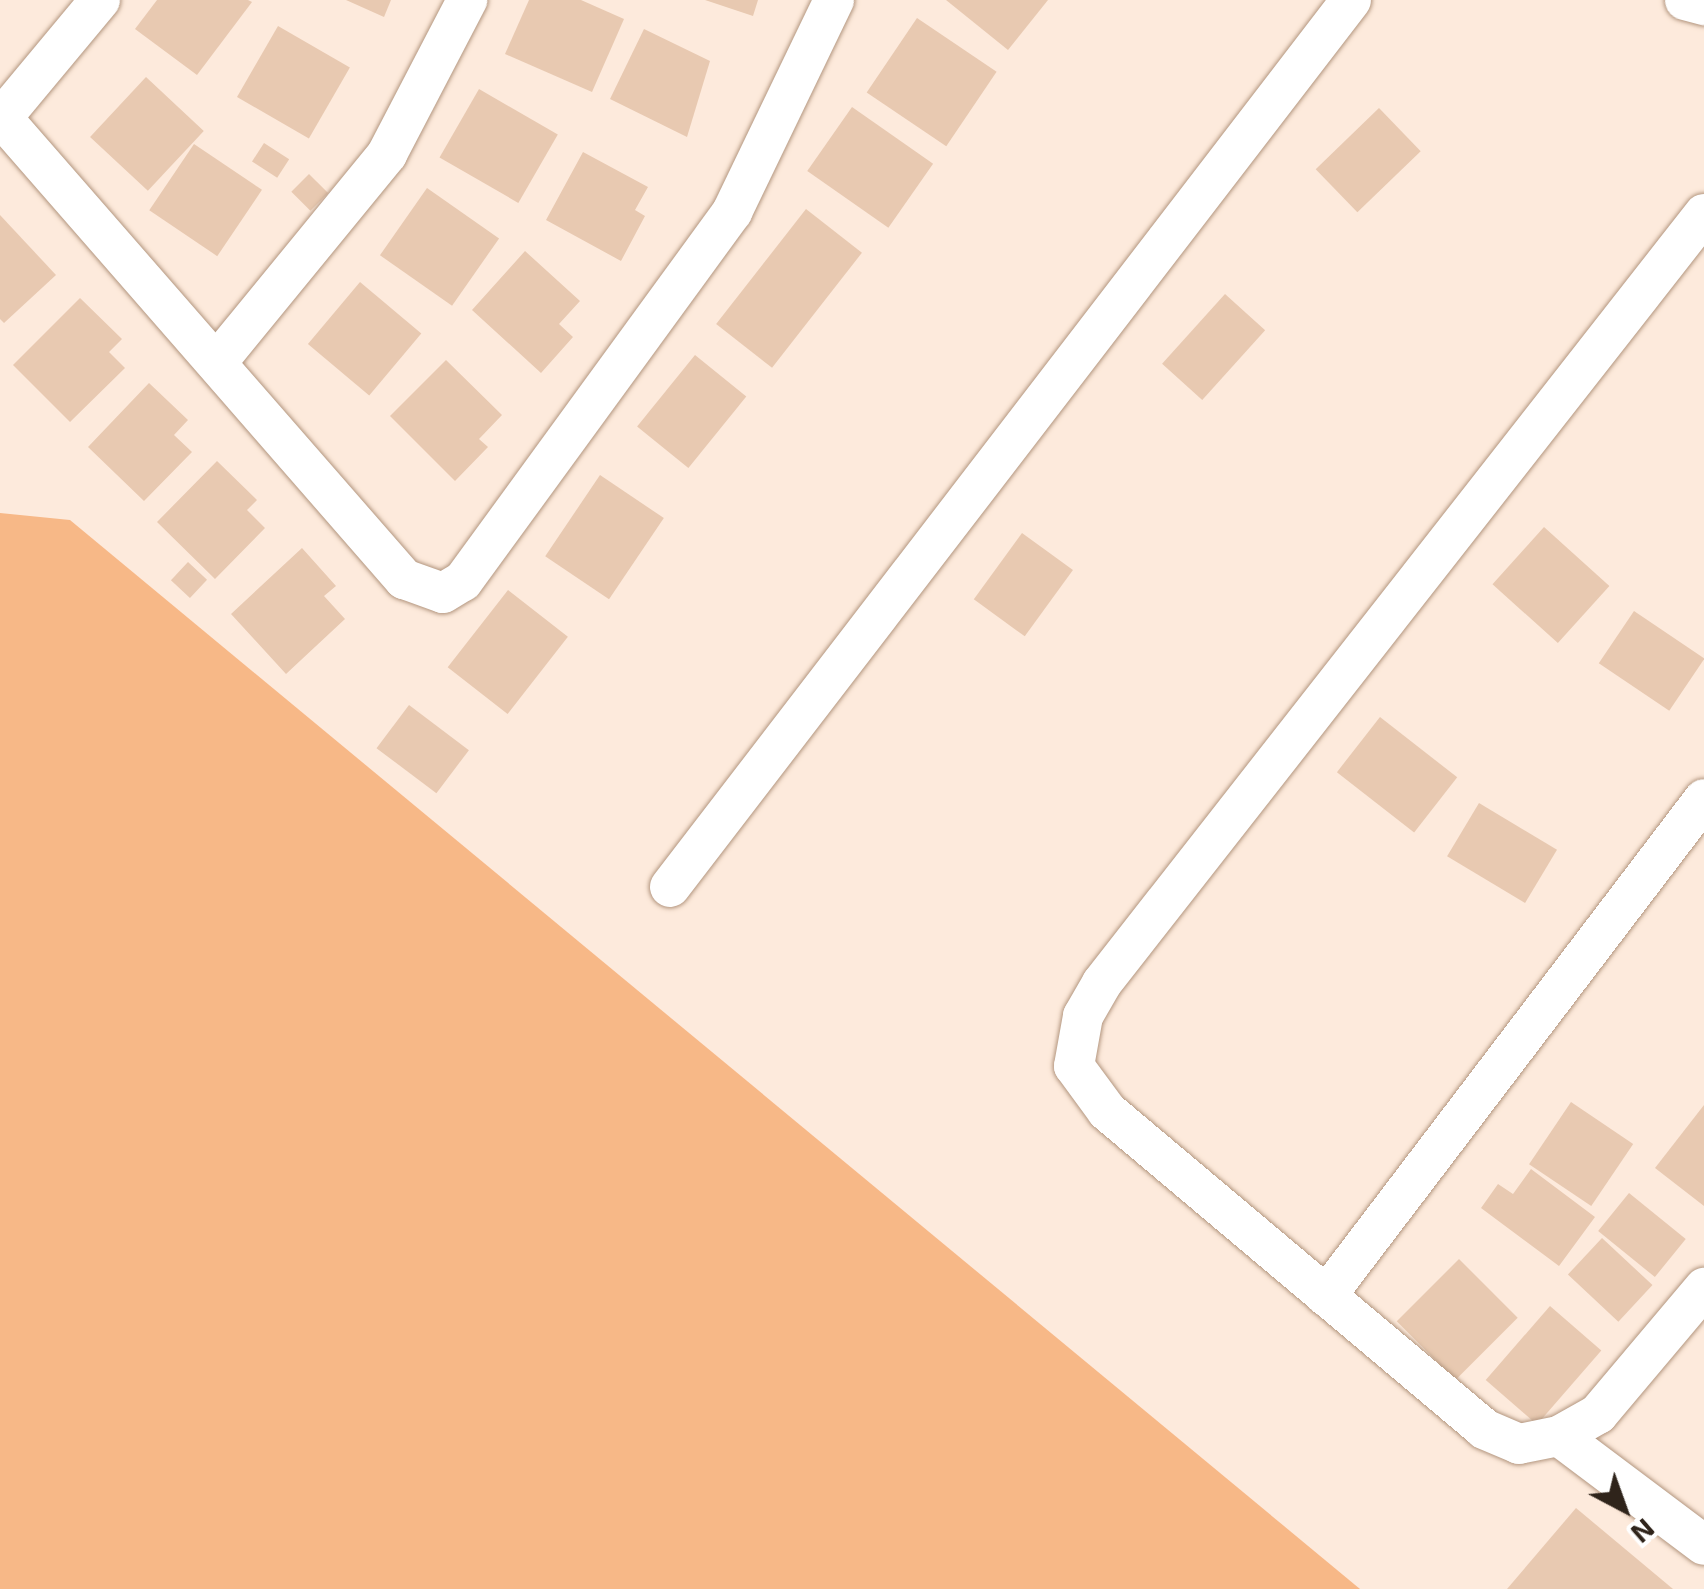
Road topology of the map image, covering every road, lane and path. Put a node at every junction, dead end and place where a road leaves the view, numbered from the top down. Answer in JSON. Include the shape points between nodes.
{"nodes":[{"id":1,"x":100,"y":0,"type":"edge"},
{"id":2,"x":467,"y":0,"type":"edge"},
{"id":3,"x":834,"y":0,"type":"edge"},
{"id":4,"x":1352,"y":0,"type":"edge"},
{"id":5,"x":1685,"y":0,"type":"edge"},
{"id":6,"x":1704,"y":4,"type":"edge"},
{"id":7,"x":1,"y":119,"type":"edge"},
{"id":8,"x":1704,"y":214,"type":"edge"},
{"id":9,"x":216,"y":362,"type":"junction"},
{"id":10,"x":1704,"y":799,"type":"edge"},
{"id":11,"x":670,"y":887,"type":"dead end"},
{"id":12,"x":1704,"y":1288,"type":"edge"},
{"id":13,"x":1326,"y":1296,"type":"junction"},
{"id":14,"x":1559,"y":1436,"type":"junction"},
{"id":15,"x":1704,"y":1545,"type":"edge"}],
"edges":[{"from":1,"to":7,"type":"street"},
{"from":2,"to":9,"type":"street","via":[[388,154]]},
{"from":3,"to":9,"type":"street","via":[[732,212],[463,582],[442,593],[404,579]]},
{"from":4,"to":11,"type":"street"},
{"from":5,"to":6,"type":"street"},
{"from":7,"to":9,"type":"street"},
{"from":8,"to":13,"type":"street","via":[[1082,1016],[1074,1066],[1083,1088]]},
{"from":10,"to":13,"type":"street"},
{"from":12,"to":14,"type":"street","via":[[1628,1384]]},
{"from":13,"to":14,"type":"street","via":[[1484,1429],[1519,1444]]},
{"from":14,"to":15,"type":"street"}]}
